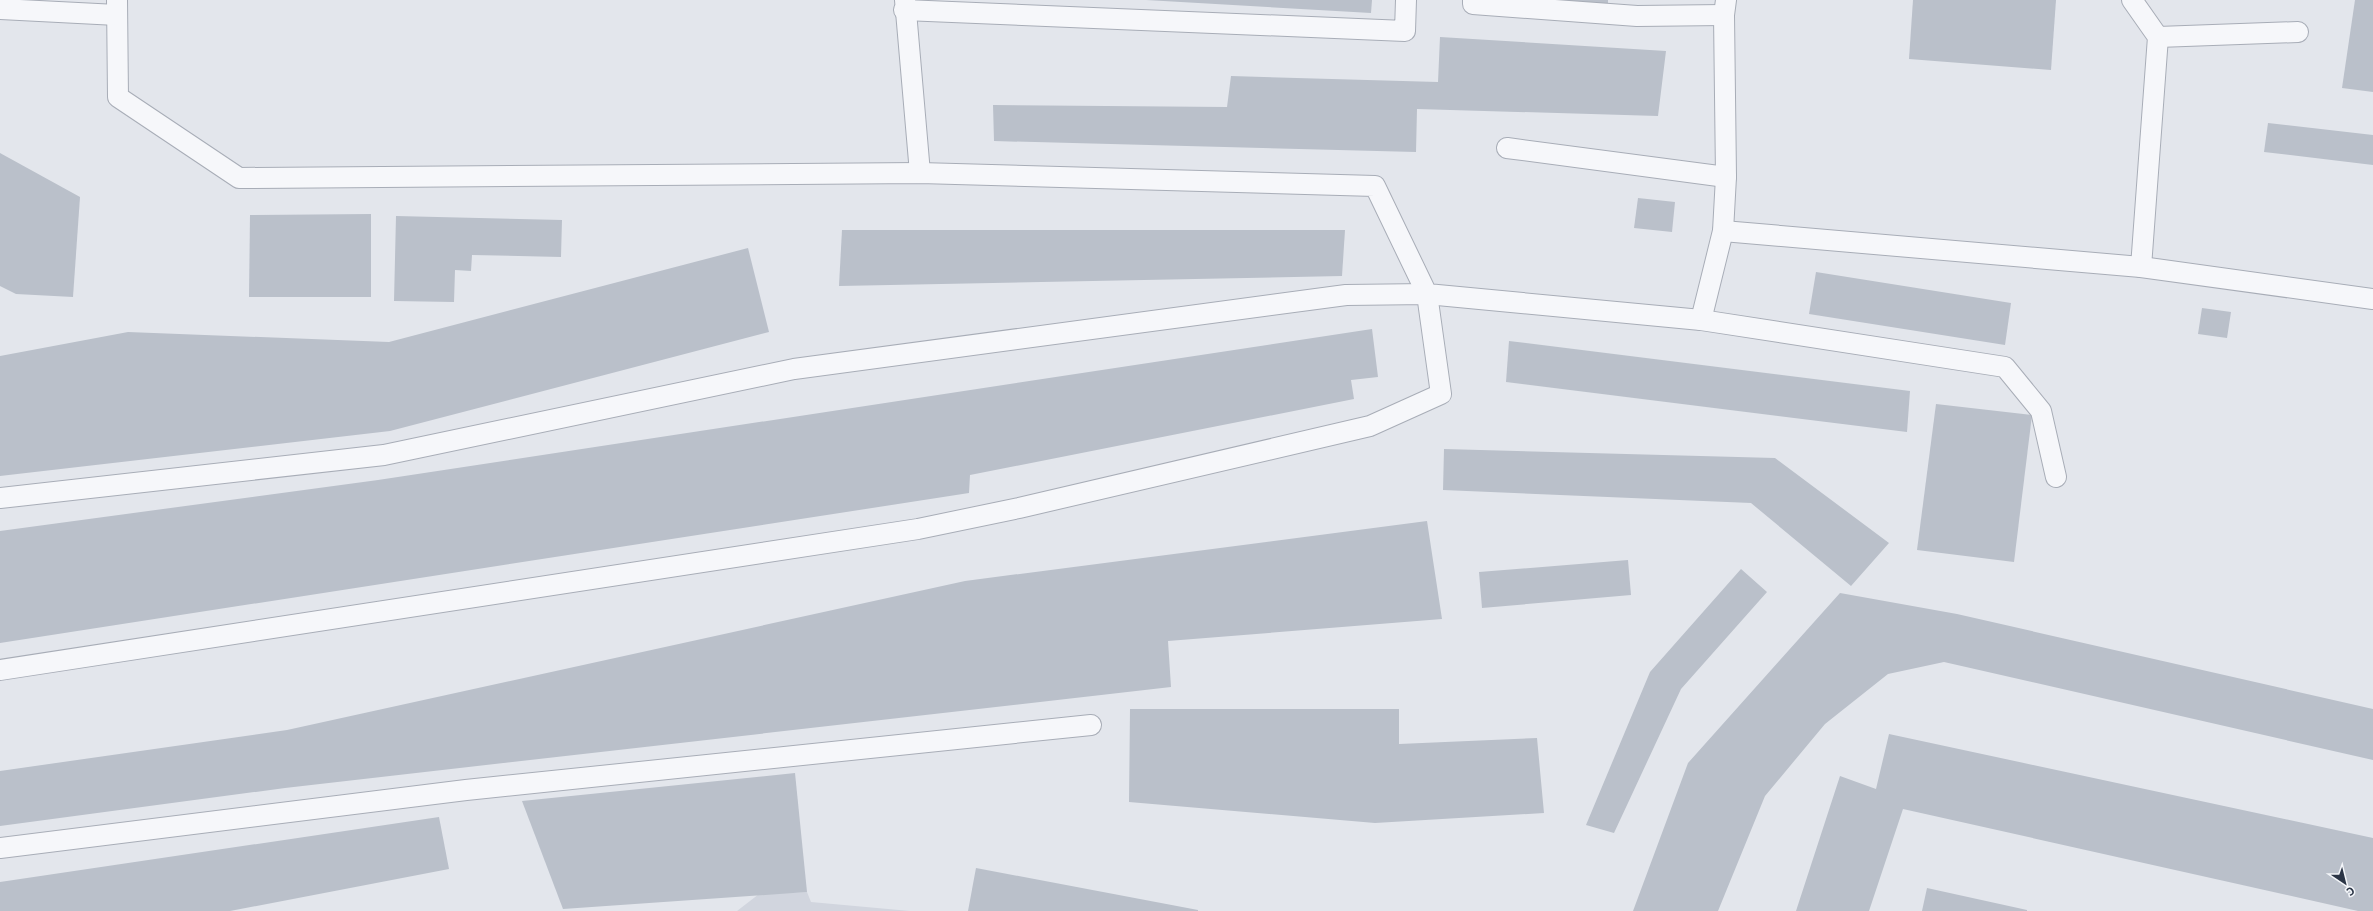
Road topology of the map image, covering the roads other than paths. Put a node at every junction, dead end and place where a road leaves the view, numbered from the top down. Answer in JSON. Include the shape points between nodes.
{"nodes":[{"id":1,"x":1406,"y":0,"type":"edge"},
{"id":2,"x":1473,"y":0,"type":"edge"},
{"id":3,"x":2132,"y":0,"type":"edge"},
{"id":4,"x":905,"y":5,"type":"edge"},
{"id":5,"x":1725,"y":7,"type":"edge"},
{"id":6,"x":117,"y":8,"type":"edge"},
{"id":7,"x":1638,"y":8,"type":"edge"},
{"id":8,"x":0,"y":9,"type":"edge"},
{"id":9,"x":2298,"y":32,"type":"dead end"},
{"id":10,"x":2158,"y":38,"type":"junction"},
{"id":11,"x":1507,"y":148,"type":"dead end"},
{"id":12,"x":920,"y":173,"type":"junction"},
{"id":13,"x":1726,"y":177,"type":"junction"},
{"id":14,"x":1723,"y":231,"type":"junction"},
{"id":15,"x":2141,"y":267,"type":"junction"},
{"id":16,"x":1427,"y":294,"type":"junction"},
{"id":17,"x":2373,"y":299,"type":"edge"},
{"id":18,"x":1701,"y":320,"type":"junction"},
{"id":19,"x":2056,"y":477,"type":"dead end"},
{"id":20,"x":0,"y":498,"type":"edge"},
{"id":21,"x":0,"y":670,"type":"edge"},
{"id":22,"x":1091,"y":725,"type":"dead end"},
{"id":23,"x":0,"y":848,"type":"edge"}],
"edges":[{"from":1,"to":4,"type":"lane","via":[[1405,31]]},
{"from":2,"to":7,"type":"lane","via":[[1473,4]]},
{"from":3,"to":10,"type":"lane"},
{"from":4,"to":12,"type":"lane"},
{"from":5,"to":7,"type":"lane"},
{"from":5,"to":13,"type":"lane"},
{"from":6,"to":8,"type":"lane"},
{"from":6,"to":12,"type":"lane","via":[[118,97],[239,178]]},
{"from":9,"to":10,"type":"lane"},
{"from":10,"to":15,"type":"lane"},
{"from":11,"to":13,"type":"lane"},
{"from":12,"to":16,"type":"lane","via":[[1375,186]]},
{"from":13,"to":14,"type":"lane"},
{"from":14,"to":15,"type":"lane"},
{"from":14,"to":18,"type":"lane"},
{"from":15,"to":17,"type":"lane"},
{"from":16,"to":18,"type":"lane"},
{"from":16,"to":20,"type":"lane","via":[[1346,295],[794,369],[384,455]]},
{"from":16,"to":21,"type":"lane","via":[[1441,394],[1370,426],[918,529]]},
{"from":18,"to":19,"type":"lane","via":[[2005,367],[2041,411]]},
{"from":22,"to":23,"type":"lane","via":[[474,789]]}]}
